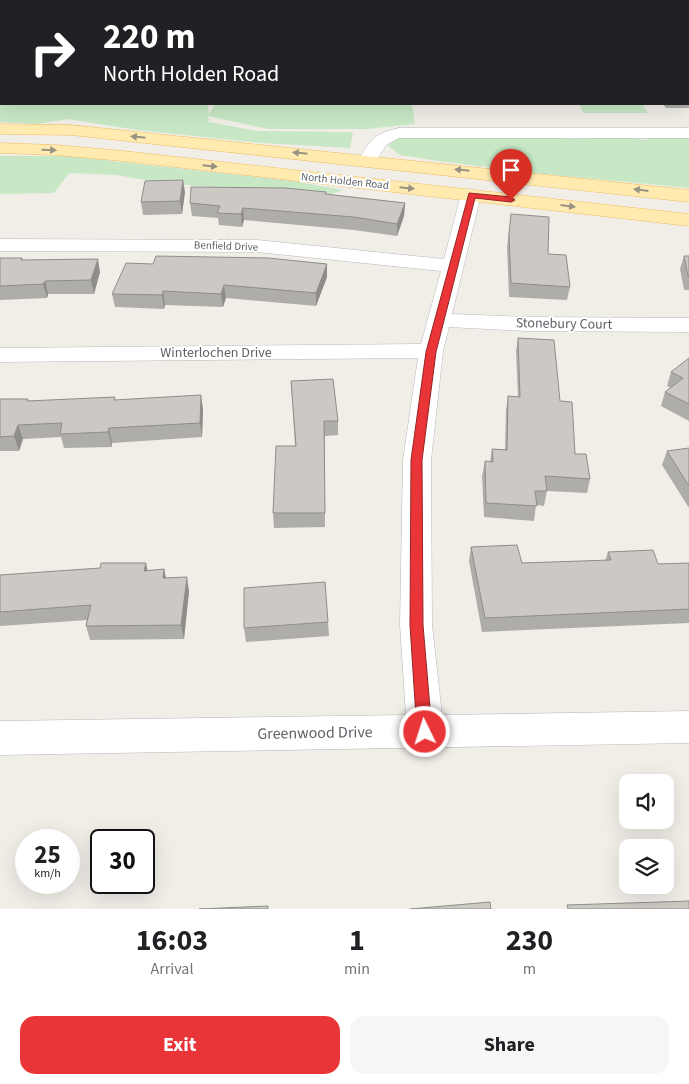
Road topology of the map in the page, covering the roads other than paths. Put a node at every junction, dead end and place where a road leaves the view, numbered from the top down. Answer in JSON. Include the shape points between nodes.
{"nodes":[{"id":1,"x":0,"y":129,"type":"edge"},
{"id":2,"x":689,"y":133,"type":"edge"},
{"id":3,"x":0,"y":148,"type":"edge"},
{"id":4,"x":368,"y":160,"type":"junction"},
{"id":5,"x":472,"y":195,"type":"junction"},
{"id":6,"x":689,"y":196,"type":"edge"},
{"id":7,"x":689,"y":220,"type":"edge"},
{"id":8,"x":0,"y":245,"type":"edge"},
{"id":9,"x":452,"y":266,"type":"junction"},
{"id":10,"x":440,"y":320,"type":"junction"},
{"id":11,"x":689,"y":325,"type":"edge"},
{"id":12,"x":431,"y":352,"type":"junction"},
{"id":13,"x":0,"y":355,"type":"edge"},
{"id":14,"x":689,"y":727,"type":"edge"},
{"id":15,"x":425,"y":732,"type":"junction"},
{"id":16,"x":0,"y":738,"type":"edge"}],
"edges":[{"from":4,"to":1,"type":"main road","name":"North Holden Road","one_way":true,"via":[[71,130]]},
{"from":2,"to":4,"type":"street","via":[[399,133],[385,136],[378,142]]},
{"from":3,"to":5,"type":"main road","name":"North Holden Road","one_way":true,"via":[[123,156]]},
{"from":6,"to":4,"type":"main road","name":"North Holden Road","one_way":true},
{"from":5,"to":7,"type":"main road","name":"North Holden Road","one_way":true},
{"from":5,"to":9,"type":"street"},
{"from":8,"to":9,"type":"street","name":"Benfield Drive","via":[[257,246]]},
{"from":9,"to":10,"type":"street"},
{"from":10,"to":11,"type":"street","name":"Stonebury Court"},
{"from":10,"to":12,"type":"street"},
{"from":12,"to":13,"type":"street","name":"Winterlochen Drive"},
{"from":12,"to":15,"type":"street","via":[[417,460],[415,540],[416,625]]},
{"from":14,"to":15,"type":"street","name":"Greenwood Drive"},
{"from":15,"to":16,"type":"street","name":"Greenwood Drive"}]}
